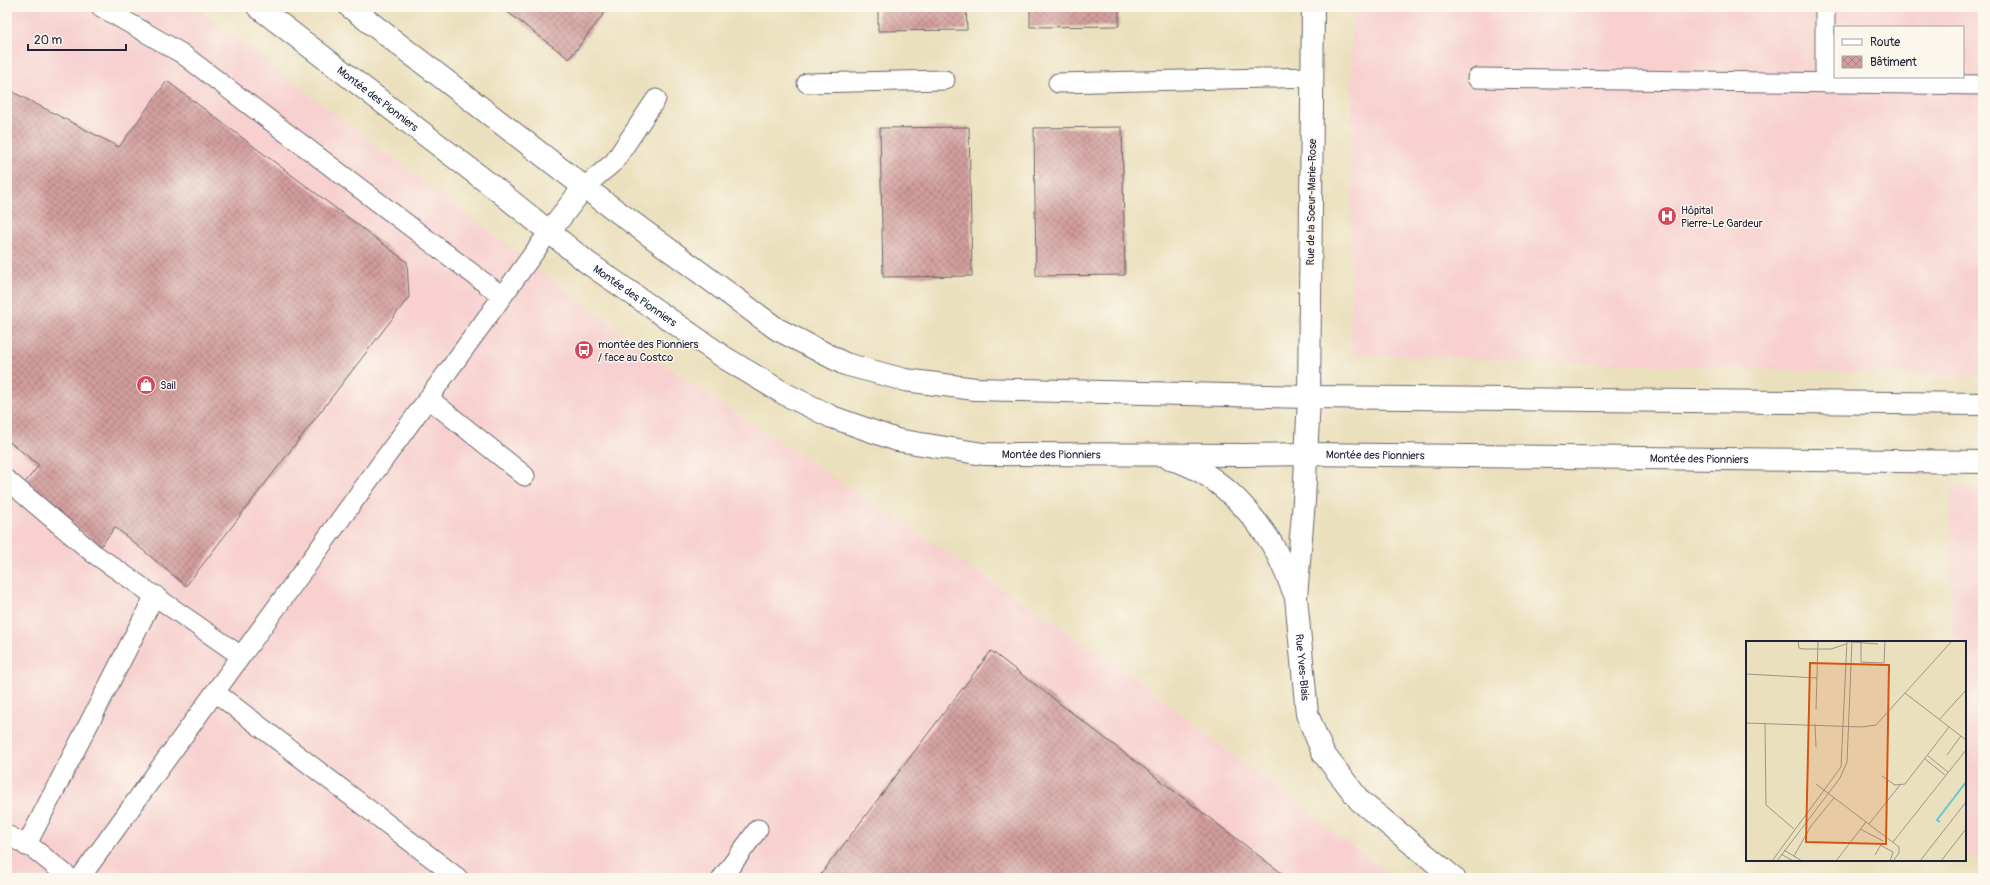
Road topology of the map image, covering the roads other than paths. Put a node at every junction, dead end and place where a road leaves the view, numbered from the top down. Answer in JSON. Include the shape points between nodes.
{"nodes":[{"id":1,"x":101,"y":7,"type":"edge"},
{"id":2,"x":258,"y":7,"type":"edge"},
{"id":3,"x":350,"y":7,"type":"edge"},
{"id":4,"x":1313,"y":7,"type":"edge"},
{"id":5,"x":1826,"y":7,"type":"edge"},
{"id":6,"x":1313,"y":77,"type":"junction"},
{"id":7,"x":1477,"y":78,"type":"dead end"},
{"id":8,"x":945,"y":80,"type":"dead end"},
{"id":9,"x":807,"y":83,"type":"dead end"},
{"id":10,"x":1058,"y":83,"type":"dead end"},
{"id":11,"x":1824,"y":83,"type":"junction"},
{"id":12,"x":1983,"y":85,"type":"edge"},
{"id":13,"x":656,"y":98,"type":"dead end"},
{"id":14,"x":584,"y":187,"type":"junction"},
{"id":15,"x":549,"y":232,"type":"junction"},
{"id":16,"x":502,"y":296,"type":"junction"},
{"id":17,"x":1309,"y":397,"type":"junction"},
{"id":18,"x":428,"y":398,"type":"junction"},
{"id":19,"x":1983,"y":404,"type":"edge"},
{"id":20,"x":1306,"y":454,"type":"junction"},
{"id":21,"x":1153,"y":455,"type":"junction"},
{"id":22,"x":1983,"y":462,"type":"edge"},
{"id":23,"x":525,"y":476,"type":"dead end"},
{"id":24,"x":7,"y":480,"type":"edge"},
{"id":25,"x":155,"y":595,"type":"junction"},
{"id":26,"x":1296,"y":597,"type":"junction"},
{"id":27,"x":241,"y":656,"type":"junction"},
{"id":28,"x":215,"y":692,"type":"junction"},
{"id":29,"x":758,"y":829,"type":"dead end"},
{"id":30,"x":7,"y":836,"type":"edge"},
{"id":31,"x":26,"y":846,"type":"junction"},
{"id":32,"x":70,"y":878,"type":"edge"},
{"id":33,"x":80,"y":878,"type":"edge"},
{"id":34,"x":458,"y":878,"type":"edge"},
{"id":35,"x":722,"y":878,"type":"edge"},
{"id":36,"x":1454,"y":878,"type":"edge"}],
"edges":[{"from":1,"to":16,"type":"lane","via":[[181,53]]},
{"from":2,"to":15,"type":"street","name":"Montée des Pionniers"},
{"from":3,"to":14,"type":"street"},
{"from":4,"to":6,"type":"street","name":"Rue de la Soeur-Marie-Rose"},
{"from":5,"to":11,"type":"lane"},
{"from":6,"to":10,"type":"lane"},
{"from":6,"to":17,"type":"street","name":"Rue de la Soeur-Marie-Rose"},
{"from":7,"to":11,"type":"lane"},
{"from":8,"to":9,"type":"lane"},
{"from":11,"to":12,"type":"lane"},
{"from":13,"to":14,"type":"lane","via":[[614,162]]},
{"from":14,"to":15,"type":"street"},
{"from":14,"to":17,"type":"street","via":[[777,329],[845,364],[905,380],[975,389]]},
{"from":15,"to":16,"type":"lane"},
{"from":15,"to":21,"type":"street","name":"Montée des Pionniers","via":[[588,263],[725,358],[784,394],[832,417],[897,440],[983,454]]},
{"from":16,"to":18,"type":"lane"},
{"from":17,"to":19,"type":"street"},
{"from":17,"to":20,"type":"street","name":"Rue Yves-Blais"},
{"from":18,"to":23,"type":"lane"},
{"from":18,"to":27,"type":"lane"},
{"from":20,"to":21,"type":"street","name":"Montée des Pionniers"},
{"from":20,"to":22,"type":"street","name":"Montée des Pionniers"},
{"from":20,"to":26,"type":"street","name":"Rue Yves-Blais"},
{"from":21,"to":26,"type":"street","via":[[1178,461],[1202,472],[1232,497],[1270,542]]},
{"from":24,"to":25,"type":"lane","via":[[93,553]]},
{"from":25,"to":27,"type":"lane"},
{"from":25,"to":31,"type":"lane"},
{"from":26,"to":36,"type":"street","name":"Rue Yves-Blais","via":[[1307,714],[1323,753],[1360,801]]},
{"from":27,"to":28,"type":"lane"},
{"from":28,"to":33,"type":"lane"},
{"from":28,"to":34,"type":"lane"},
{"from":29,"to":35,"type":"lane"},
{"from":30,"to":31,"type":"lane"},
{"from":31,"to":32,"type":"lane","via":[[34,849]]}]}
